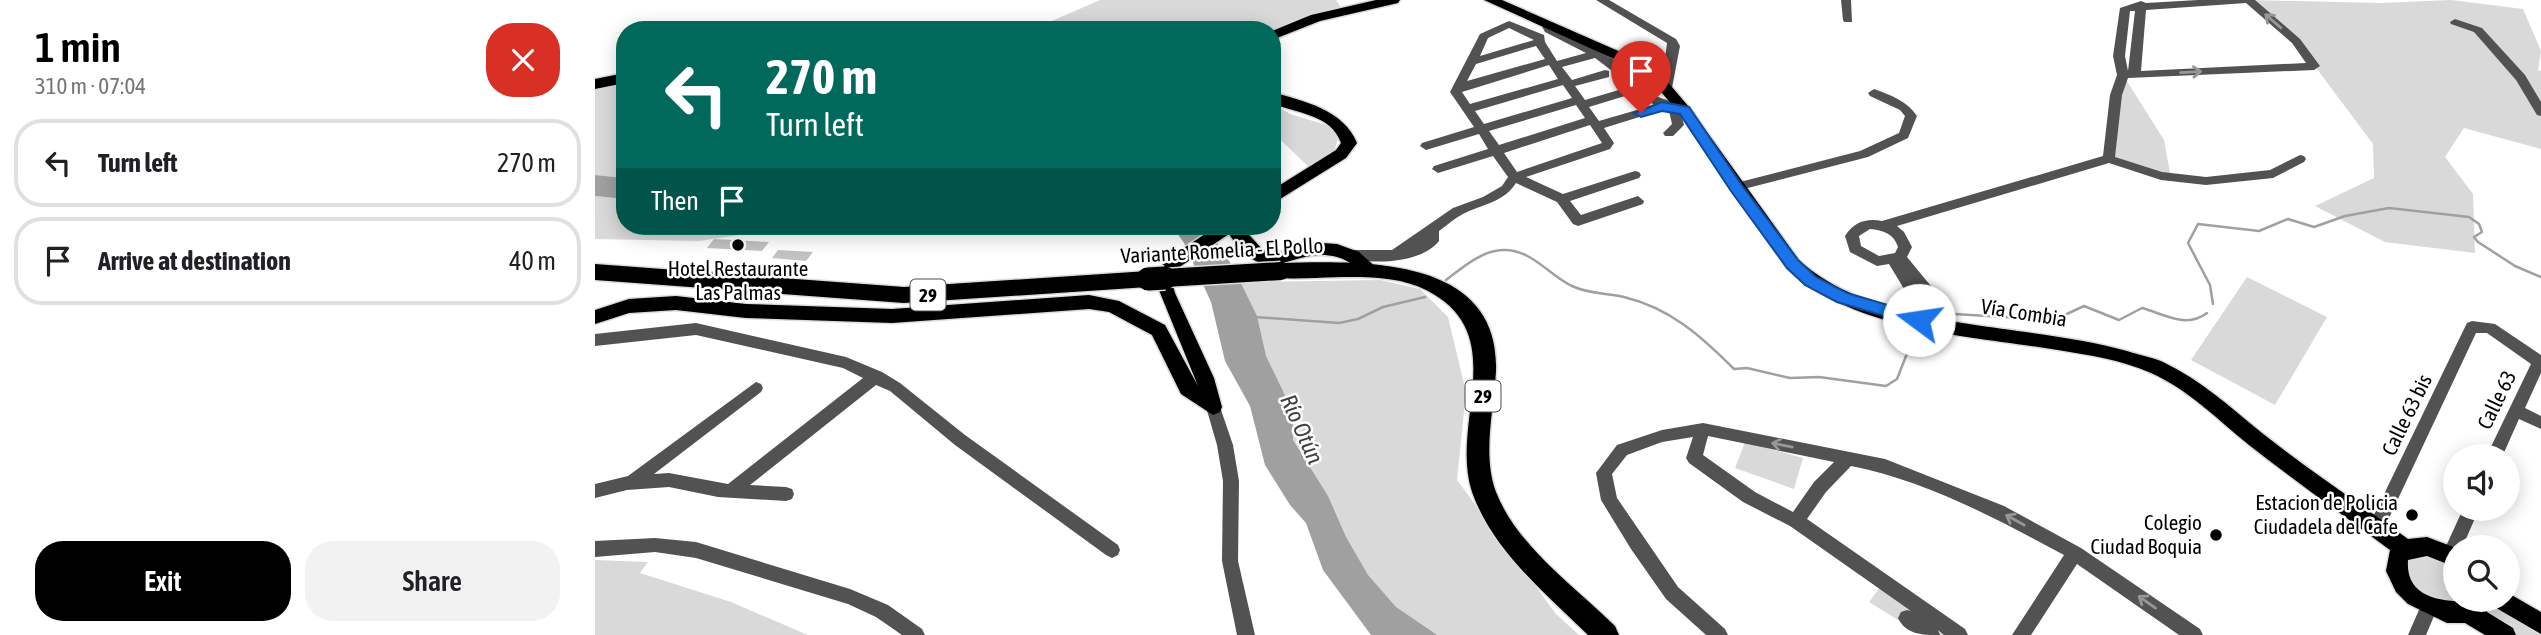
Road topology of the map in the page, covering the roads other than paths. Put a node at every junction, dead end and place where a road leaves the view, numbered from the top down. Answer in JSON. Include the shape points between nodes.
{"nodes":[{"id":1,"x":1393,"y":0,"type":"edge"},
{"id":2,"x":1491,"y":0,"type":"edge"},
{"id":3,"x":1601,"y":0,"type":"edge"},
{"id":4,"x":1846,"y":0,"type":"edge"},
{"id":5,"x":2248,"y":0,"type":"edge"},
{"id":6,"x":2141,"y":4,"type":"junction"},
{"id":7,"x":1848,"y":20,"type":"dead end"},
{"id":8,"x":2455,"y":22,"type":"dead end"},
{"id":9,"x":1281,"y":32,"type":"edge"},
{"id":10,"x":1543,"y":33,"type":"junction"},
{"id":11,"x":1595,"y":54,"type":"junction"},
{"id":12,"x":1470,"y":62,"type":"junction"},
{"id":13,"x":1553,"y":63,"type":"junction"},
{"id":14,"x":1605,"y":74,"type":"dead end"},
{"id":15,"x":2129,"y":75,"type":"junction"},
{"id":16,"x":616,"y":80,"type":"edge"},
{"id":17,"x":1569,"y":82,"type":"junction"},
{"id":18,"x":595,"y":85,"type":"edge"},
{"id":19,"x":1641,"y":87,"type":"junction"},
{"id":20,"x":1458,"y":88,"type":"junction"},
{"id":21,"x":1667,"y":90,"type":"junction"},
{"id":22,"x":1874,"y":93,"type":"dead end"},
{"id":23,"x":1281,"y":100,"type":"edge"},
{"id":24,"x":1580,"y":102,"type":"junction"},
{"id":25,"x":1674,"y":108,"type":"junction"},
{"id":26,"x":1468,"y":109,"type":"junction"},
{"id":27,"x":2541,"y":112,"type":"edge"},
{"id":28,"x":1595,"y":123,"type":"junction"},
{"id":29,"x":1482,"y":129,"type":"junction"},
{"id":30,"x":1669,"y":133,"type":"dead end"},
{"id":31,"x":1426,"y":146,"type":"dead end"},
{"id":32,"x":1496,"y":151,"type":"junction"},
{"id":33,"x":2109,"y":159,"type":"junction"},
{"id":34,"x":2300,"y":159,"type":"dead end"},
{"id":35,"x":1438,"y":169,"type":"dead end"},
{"id":36,"x":1635,"y":175,"type":"dead end"},
{"id":37,"x":1514,"y":177,"type":"junction"},
{"id":38,"x":1736,"y":187,"type":"junction"},
{"id":39,"x":1281,"y":192,"type":"edge"},
{"id":40,"x":1562,"y":199,"type":"junction"},
{"id":41,"x":1638,"y":201,"type":"dead end"},
{"id":42,"x":1884,"y":225,"type":"junction"},
{"id":43,"x":1216,"y":235,"type":"edge"},
{"id":44,"x":1234,"y":235,"type":"edge"},
{"id":45,"x":1896,"y":259,"type":"junction"},
{"id":46,"x":1362,"y":262,"type":"junction"},
{"id":47,"x":595,"y":272,"type":"edge"},
{"id":48,"x":1937,"y":302,"type":"dead end"},
{"id":49,"x":595,"y":317,"type":"edge"},
{"id":50,"x":1932,"y":323,"type":"junction"},
{"id":51,"x":595,"y":340,"type":"edge"},
{"id":52,"x":2540,"y":363,"type":"edge"},
{"id":53,"x":877,"y":376,"type":"junction"},
{"id":54,"x":757,"y":388,"type":"dead end"},
{"id":55,"x":1213,"y":407,"type":"junction"},
{"id":56,"x":2515,"y":410,"type":"junction"},
{"id":57,"x":2541,"y":423,"type":"edge"},
{"id":58,"x":1703,"y":429,"type":"junction"},
{"id":59,"x":2500,"y":444,"type":"edge"},
{"id":60,"x":1849,"y":457,"type":"junction"},
{"id":61,"x":632,"y":482,"type":"junction"},
{"id":62,"x":734,"y":488,"type":"junction"},
{"id":63,"x":595,"y":491,"type":"edge"},
{"id":64,"x":786,"y":494,"type":"dead end"},
{"id":65,"x":1796,"y":521,"type":"junction"},
{"id":66,"x":2376,"y":528,"type":"junction"},
{"id":67,"x":2405,"y":549,"type":"junction"},
{"id":68,"x":595,"y":550,"type":"edge"},
{"id":69,"x":1112,"y":550,"type":"dead end"},
{"id":70,"x":2075,"y":553,"type":"junction"},
{"id":71,"x":2443,"y":553,"type":"edge"},
{"id":72,"x":2428,"y":609,"type":"junction"},
{"id":73,"x":2468,"y":612,"type":"edge"},
{"id":74,"x":2482,"y":612,"type":"edge"},
{"id":75,"x":2520,"y":612,"type":"edge"},
{"id":76,"x":1907,"y":618,"type":"dead end"},
{"id":77,"x":2541,"y":624,"type":"edge"},
{"id":78,"x":916,"y":635,"type":"edge"},
{"id":79,"x":1246,"y":635,"type":"edge"},
{"id":80,"x":1606,"y":635,"type":"edge"},
{"id":81,"x":1720,"y":635,"type":"edge"},
{"id":82,"x":1931,"y":635,"type":"edge"},
{"id":83,"x":1958,"y":635,"type":"edge"},
{"id":84,"x":2021,"y":635,"type":"edge"},
{"id":85,"x":2194,"y":635,"type":"edge"},
{"id":86,"x":2417,"y":635,"type":"edge"},
{"id":87,"x":2505,"y":635,"type":"edge"}],
"edges":[{"from":1,"to":9,"type":"main road","via":[[1316,18]]},
{"from":2,"to":10,"type":"main road","name":"Vía Combia"},
{"from":3,"to":21,"type":"street","via":[[1672,41]]},
{"from":4,"to":7,"type":"street"},
{"from":5,"to":6,"type":"street"},
{"from":15,"to":5,"type":"street","one_way":true,"via":[[2314,66],[2296,41]]},
{"from":6,"to":15,"type":"street"},
{"from":6,"to":15,"type":"street","via":[[2125,8],[2119,56]]},
{"from":8,"to":27,"type":"street","via":[[2478,30],[2521,78]]},
{"from":10,"to":11,"type":"street"},
{"from":10,"to":12,"type":"street"},
{"from":10,"to":12,"type":"street","via":[[1509,24],[1495,28],[1484,36]]},
{"from":10,"to":13,"type":"street"},
{"from":10,"to":21,"type":"main road","name":"Vía Combia","via":[[1645,67]]},
{"from":11,"to":13,"type":"street"},
{"from":11,"to":19,"type":"street"},
{"from":12,"to":20,"type":"street"},
{"from":13,"to":17,"type":"street"},
{"from":13,"to":20,"type":"street"},
{"from":14,"to":17,"type":"street"},
{"from":15,"to":33,"type":"street","via":[[2116,95]]},
{"from":16,"to":18,"type":"main road"},
{"from":17,"to":24,"type":"street"},
{"from":17,"to":26,"type":"street"},
{"from":19,"to":24,"type":"street"},
{"from":19,"to":25,"type":"street","via":[[1651,100]]},
{"from":20,"to":26,"type":"street","via":[[1456,92]]},
{"from":21,"to":25,"type":"main road","name":"Vía Combia"},
{"from":22,"to":38,"type":"street","via":[[1904,107],[1911,116],[1904,135],[1864,154]]},
{"from":23,"to":39,"type":"main road","via":[[1334,120],[1349,143],[1341,154]]},
{"from":24,"to":28,"type":"street"},
{"from":24,"to":29,"type":"street"},
{"from":25,"to":28,"type":"street"},
{"from":25,"to":30,"type":"street","via":[[1678,125]]},
{"from":25,"to":38,"type":"main road","name":"Vía Combia"},
{"from":26,"to":29,"type":"street"},
{"from":28,"to":32,"type":"street"},
{"from":28,"to":37,"type":"street","via":[[1608,143],[1604,149]]},
{"from":29,"to":31,"type":"street"},
{"from":29,"to":32,"type":"street"},
{"from":32,"to":35,"type":"street"},
{"from":32,"to":37,"type":"street"},
{"from":33,"to":34,"type":"street","via":[[2161,176],[2206,181],[2273,174]]},
{"from":33,"to":42,"type":"street"},
{"from":36,"to":40,"type":"street"},
{"from":37,"to":40,"type":"street"},
{"from":37,"to":46,"type":"street","via":[[1497,194],[1458,211],[1433,230],[1428,246],[1414,254]]},
{"from":38,"to":50,"type":"main road","name":"Vía Combia","via":[[1811,281],[1842,298]]},
{"from":40,"to":41,"type":"street","via":[[1578,221]]},
{"from":42,"to":45,"type":"street","via":[[1903,241],[1905,247]]},
{"from":42,"to":45,"type":"street","via":[[1860,227],[1852,243],[1868,259]]},
{"from":43,"to":55,"type":"main road","via":[[1164,273],[1162,285],[1205,378]]},
{"from":44,"to":46,"type":"main road","via":[[1266,258],[1319,249]]},
{"from":45,"to":48,"type":"street"},
{"from":45,"to":50,"type":"street"},
{"from":46,"to":47,"type":"highway","name":"Variante Romelia - El Pollo","number":"29","bridge":true,"via":[[904,295]]},
{"from":46,"to":80,"type":"highway","name":"Variante Romelia - El Pollo","number":"29","via":[[1429,283],[1470,317],[1484,352],[1479,456],[1484,492],[1504,529]]},
{"from":49,"to":55,"type":"main road","via":[[629,306],[676,303],[746,311],[892,316],[1089,302],[1113,306],[1159,330],[1188,389]]},
{"from":50,"to":66,"type":"main road","name":"Vía Combia","via":[[2096,349],[2156,367],[2204,395]]},
{"from":51,"to":53,"type":"street","via":[[696,330],[846,363]]},
{"from":52,"to":56,"type":"street","name":"Calle 63"},
{"from":52,"to":66,"type":"street","name":"Calle 63 bis","via":[[2490,328],[2472,327]]},
{"from":53,"to":62,"type":"street"},
{"from":53,"to":69,"type":"street"},
{"from":54,"to":61,"type":"street"},
{"from":55,"to":79,"type":"street","via":[[1231,481],[1230,561]]},
{"from":56,"to":57,"type":"street"},
{"from":56,"to":59,"type":"street","name":"Calle 63"},
{"from":60,"to":58,"type":"street","one_way":true},
{"from":58,"to":65,"type":"street","via":[[1695,458],[1749,497]]},
{"from":58,"to":81,"type":"street","via":[[1662,436],[1622,450],[1604,473],[1609,500],[1672,593]]},
{"from":60,"to":65,"type":"street"},
{"from":70,"to":60,"type":"street","one_way":true,"via":[[1955,492]]},
{"from":61,"to":62,"type":"street","via":[[669,480],[718,490]]},
{"from":61,"to":63,"type":"street"},
{"from":62,"to":64,"type":"street"},
{"from":65,"to":83,"type":"street"},
{"from":66,"to":67,"type":"main road","name":"Vía Combia"},
{"from":67,"to":71,"type":"main road","via":[[2425,546]]},
{"from":67,"to":72,"type":"main road","via":[[2396,562],[2400,582]]},
{"from":68,"to":78,"type":"street","via":[[655,545],[696,550],[850,597],[889,615]]},
{"from":70,"to":84,"type":"street"},
{"from":85,"to":70,"type":"street","one_way":true},
{"from":72,"to":73,"type":"main road","via":[[2453,618]]},
{"from":72,"to":86,"type":"street"},
{"from":74,"to":87,"type":"main road"},
{"from":75,"to":77,"type":"main road"},
{"from":76,"to":82,"type":"street"}]}
